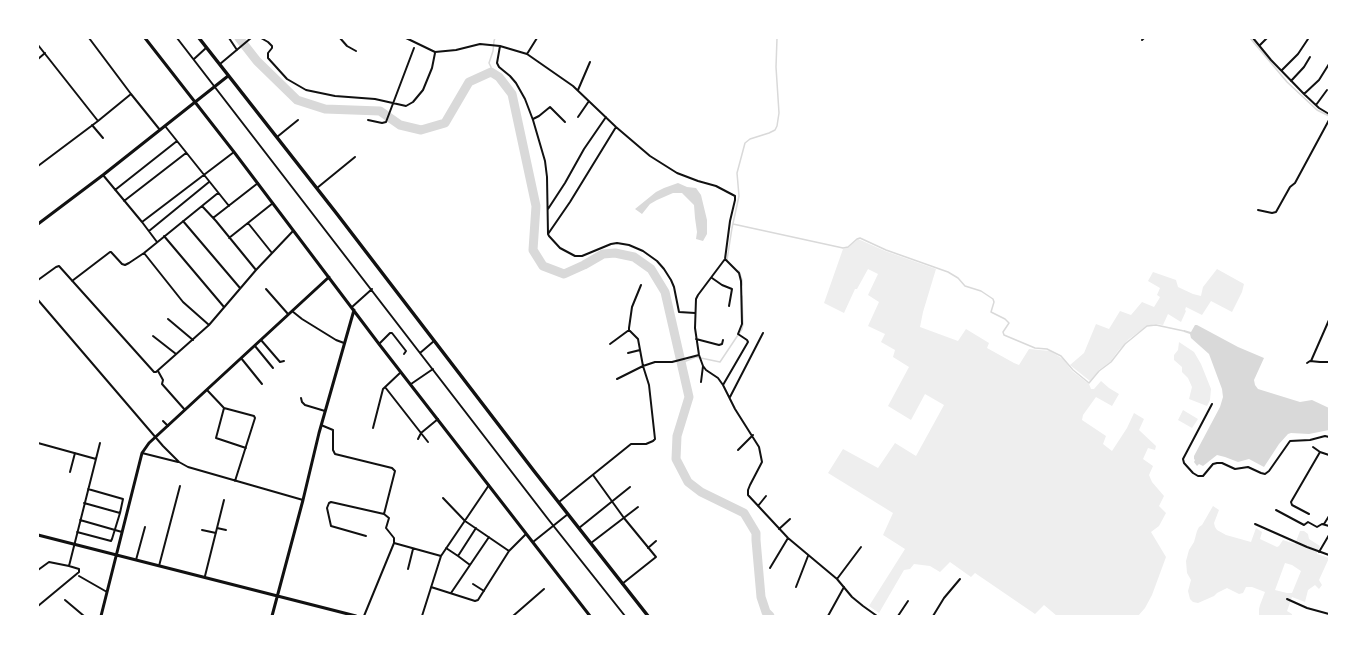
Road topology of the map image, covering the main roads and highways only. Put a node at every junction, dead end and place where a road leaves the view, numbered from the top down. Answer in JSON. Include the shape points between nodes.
{"nodes":[{"id":1,"x":145,"y":38,"type":"edge"},
{"id":2,"x":198,"y":38,"type":"edge"},
{"id":3,"x":228,"y":76,"type":"junction"},
{"id":4,"x":196,"y":102,"type":"junction"},
{"id":5,"x":38,"y":224,"type":"edge"},
{"id":6,"x":329,"y":277,"type":"junction"},
{"id":7,"x":353,"y":308,"type":"junction"},
{"id":8,"x":38,"y":535,"type":"edge"},
{"id":9,"x":116,"y":556,"type":"junction"},
{"id":10,"x":277,"y":595,"type":"junction"},
{"id":11,"x":348,"y":615,"type":"edge"},
{"id":12,"x":101,"y":616,"type":"edge"},
{"id":13,"x":272,"y":616,"type":"edge"},
{"id":14,"x":356,"y":616,"type":"edge"},
{"id":15,"x":590,"y":616,"type":"edge"},
{"id":16,"x":648,"y":616,"type":"edge"}],
"edges":[{"from":1,"to":4,"type":"main road"},
{"from":2,"to":3,"type":"main road"},
{"from":3,"to":4,"type":"main road"},
{"from":3,"to":16,"type":"main road"},
{"from":4,"to":5,"type":"main road"},
{"from":4,"to":6,"type":"main road"},
{"from":6,"to":7,"type":"main road"},
{"from":6,"to":9,"type":"main road","via":[[206,390],[142,453]]},
{"from":7,"to":10,"type":"main road"},
{"from":7,"to":15,"type":"main road"},
{"from":8,"to":9,"type":"main road"},
{"from":9,"to":10,"type":"main road"},
{"from":9,"to":12,"type":"main road"},
{"from":10,"to":11,"type":"main road"},
{"from":10,"to":13,"type":"main road"},
{"from":11,"to":14,"type":"main road"}]}
